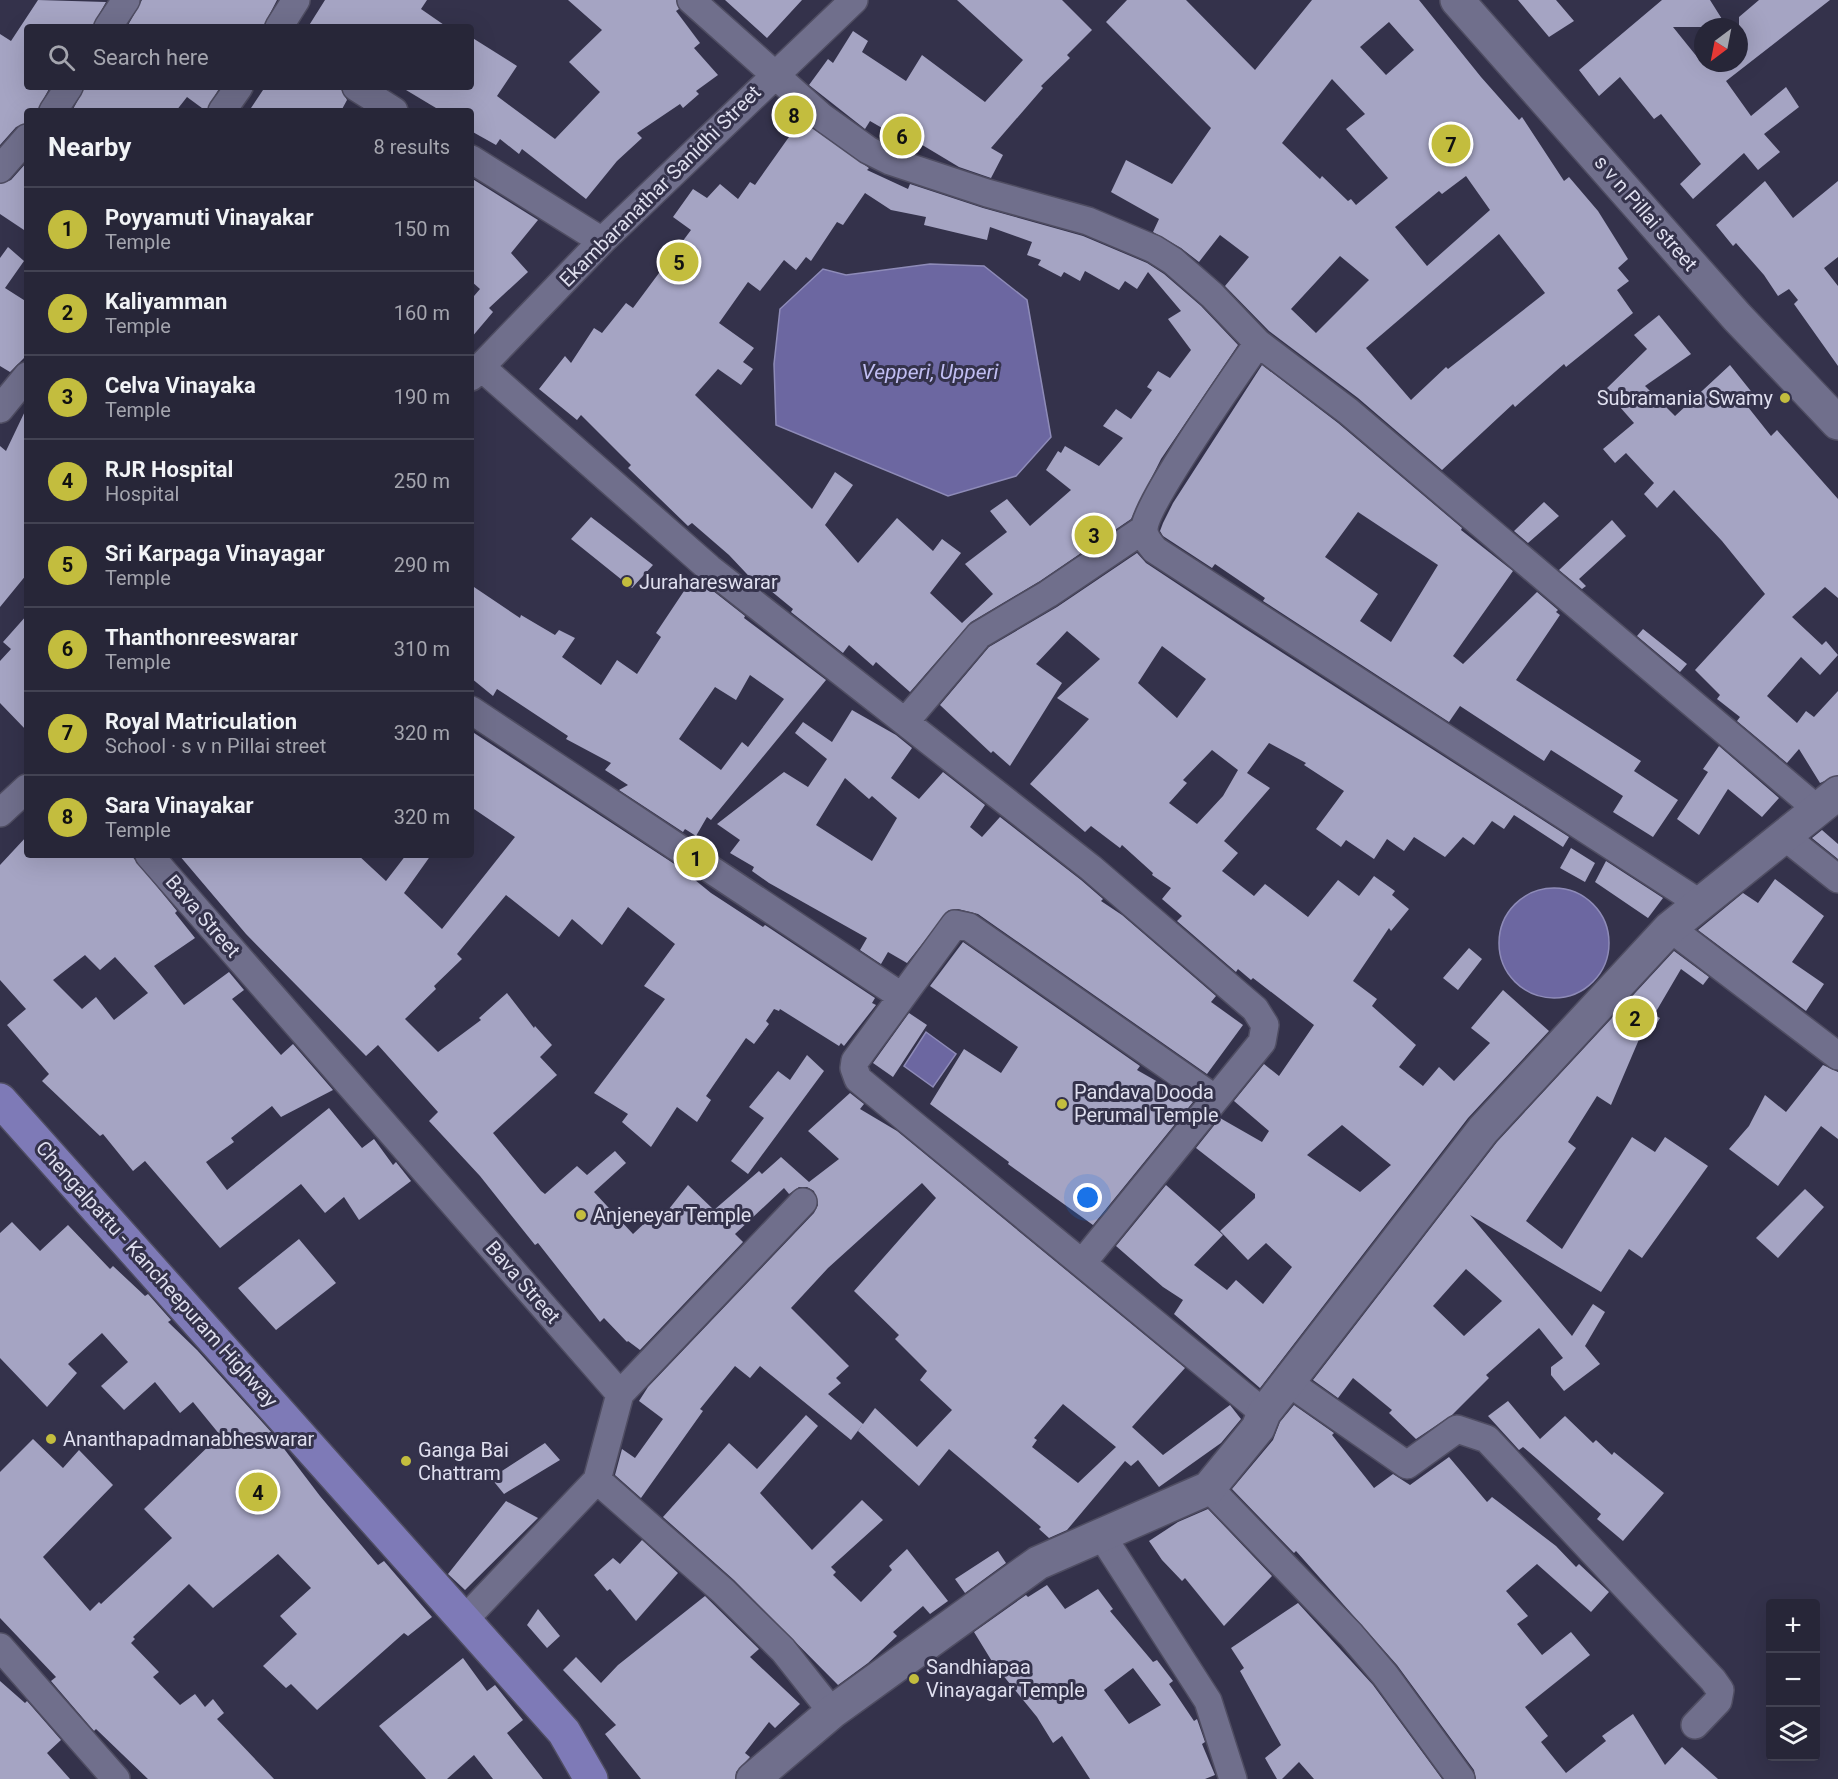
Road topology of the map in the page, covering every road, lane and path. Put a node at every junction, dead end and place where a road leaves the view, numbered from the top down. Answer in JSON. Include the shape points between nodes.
{"nodes":[{"id":1,"x":126,"y":0,"type":"edge"},
{"id":2,"x":296,"y":0,"type":"edge"},
{"id":3,"x":691,"y":0,"type":"edge"},
{"id":4,"x":854,"y":0,"type":"edge"},
{"id":5,"x":1457,"y":0,"type":"edge"},
{"id":6,"x":110,"y":24,"type":"edge"},
{"id":7,"x":281,"y":24,"type":"edge"},
{"id":8,"x":776,"y":73,"type":"junction"},
{"id":9,"x":67,"y":90,"type":"edge"},
{"id":10,"x":236,"y":90,"type":"edge"},
{"id":11,"x":361,"y":90,"type":"edge"},
{"id":12,"x":55,"y":108,"type":"edge"},
{"id":13,"x":224,"y":108,"type":"edge"},
{"id":14,"x":389,"y":108,"type":"edge"},
{"id":15,"x":24,"y":141,"type":"edge"},
{"id":16,"x":474,"y":161,"type":"edge"},
{"id":17,"x":0,"y":169,"type":"edge"},
{"id":18,"x":602,"y":241,"type":"junction"},
{"id":19,"x":1258,"y":343,"type":"junction"},
{"id":20,"x":476,"y":372,"type":"edge"},
{"id":21,"x":24,"y":380,"type":"edge"},
{"id":22,"x":9,"y":401,"type":"edge"},
{"id":23,"x":1838,"y":423,"type":"edge"},
{"id":24,"x":1144,"y":529,"type":"junction"},
{"id":25,"x":474,"y":712,"type":"edge"},
{"id":26,"x":905,"y":722,"type":"junction"},
{"id":27,"x":24,"y":791,"type":"edge"},
{"id":28,"x":1828,"y":801,"type":"edge"},
{"id":29,"x":0,"y":813,"type":"edge"},
{"id":30,"x":1784,"y":836,"type":"junction"},
{"id":31,"x":152,"y":858,"type":"edge"},
{"id":32,"x":1838,"y":879,"type":"edge"},
{"id":33,"x":1701,"y":904,"type":"junction"},
{"id":34,"x":1670,"y":928,"type":"junction"},
{"id":35,"x":901,"y":996,"type":"junction"},
{"id":36,"x":1838,"y":1056,"type":"edge"},
{"id":37,"x":1214,"y":1098,"type":"junction"},
{"id":38,"x":0,"y":1100,"type":"edge"},
{"id":39,"x":803,"y":1202,"type":"dead end"},
{"id":40,"x":1083,"y":1262,"type":"junction"},
{"id":41,"x":1288,"y":1382,"type":"junction"},
{"id":42,"x":620,"y":1394,"type":"junction"},
{"id":43,"x":1264,"y":1413,"type":"junction"},
{"id":44,"x":597,"y":1480,"type":"junction"},
{"id":45,"x":1209,"y":1488,"type":"junction"},
{"id":46,"x":1102,"y":1536,"type":"junction"},
{"id":47,"x":465,"y":1619,"type":"junction"},
{"id":48,"x":0,"y":1647,"type":"edge"},
{"id":49,"x":832,"y":1712,"type":"junction"},
{"id":50,"x":1695,"y":1725,"type":"dead end"},
{"id":51,"x":116,"y":1779,"type":"edge"},
{"id":52,"x":591,"y":1779,"type":"edge"},
{"id":53,"x":753,"y":1779,"type":"edge"},
{"id":54,"x":1233,"y":1779,"type":"edge"},
{"id":55,"x":1461,"y":1779,"type":"edge"}],
"edges":[{"from":1,"to":6,"type":"street"},
{"from":2,"to":7,"type":"street"},
{"from":3,"to":8,"type":"street"},
{"from":4,"to":8,"type":"street","name":"Ekambaranathar Sanidhi Street"},
{"from":5,"to":23,"type":"main road","name":"s v n Pillai street","via":[[1737,317]]},
{"from":8,"to":18,"type":"street","name":"Ekambaranathar Sanidhi Street"},
{"from":8,"to":19,"type":"street","via":[[822,117],[890,161],[1088,221],[1154,249],[1212,295]]},
{"from":9,"to":12,"type":"street"},
{"from":10,"to":13,"type":"street"},
{"from":11,"to":14,"type":"street"},
{"from":15,"to":17,"type":"street"},
{"from":16,"to":18,"type":"street"},
{"from":18,"to":20,"type":"street","name":"Ekambaranathar Sanidhi Street"},
{"from":19,"to":24,"type":"street","via":[[1194,437],[1149,513]]},
{"from":19,"to":28,"type":"street","via":[[1348,411]]},
{"from":20,"to":26,"type":"street","via":[[709,568]]},
{"from":21,"to":22,"type":"street"},
{"from":24,"to":26,"type":"street","via":[[1048,594],[979,634]]},
{"from":24,"to":33,"type":"street","via":[[1155,550]]},
{"from":25,"to":35,"type":"street"},
{"from":26,"to":37,"type":"street","via":[[1091,867],[1255,1009],[1265,1025],[1262,1042]]},
{"from":27,"to":29,"type":"street"},
{"from":28,"to":30,"type":"main road"},
{"from":30,"to":32,"type":"street"},
{"from":30,"to":33,"type":"main road"},
{"from":31,"to":42,"type":"street","name":"Bava Street"},
{"from":33,"to":34,"type":"main road"},
{"from":34,"to":36,"type":"street"},
{"from":34,"to":41,"type":"main road","via":[[1483,1130]]},
{"from":35,"to":37,"type":"street","via":[[955,924],[969,927]]},
{"from":35,"to":40,"type":"street","via":[[855,1061],[858,1079]]},
{"from":37,"to":40,"type":"street"},
{"from":38,"to":47,"type":"highway","name":"Chengalpattu - Kancheepuram Highway"},
{"from":39,"to":42,"type":"street"},
{"from":40,"to":43,"type":"street"},
{"from":41,"to":43,"type":"main road"},
{"from":41,"to":50,"type":"street","via":[[1407,1465],[1457,1429],[1487,1439],[1713,1680],[1720,1690],[1718,1701]]},
{"from":42,"to":44,"type":"street"},
{"from":43,"to":45,"type":"main road","via":[[1258,1428]]},
{"from":44,"to":47,"type":"street"},
{"from":44,"to":49,"type":"street","via":[[732,1599],[783,1650]]},
{"from":45,"to":46,"type":"main road"},
{"from":45,"to":55,"type":"street","via":[[1351,1635]]},
{"from":46,"to":49,"type":"main road","via":[[1038,1563]]},
{"from":46,"to":54,"type":"street","via":[[1208,1701]]},
{"from":47,"to":52,"type":"highway","name":"Chengalpattu - Kancheepuram Highway","via":[[564,1732]]},
{"from":48,"to":51,"type":"street"},
{"from":49,"to":53,"type":"main road"}]}
